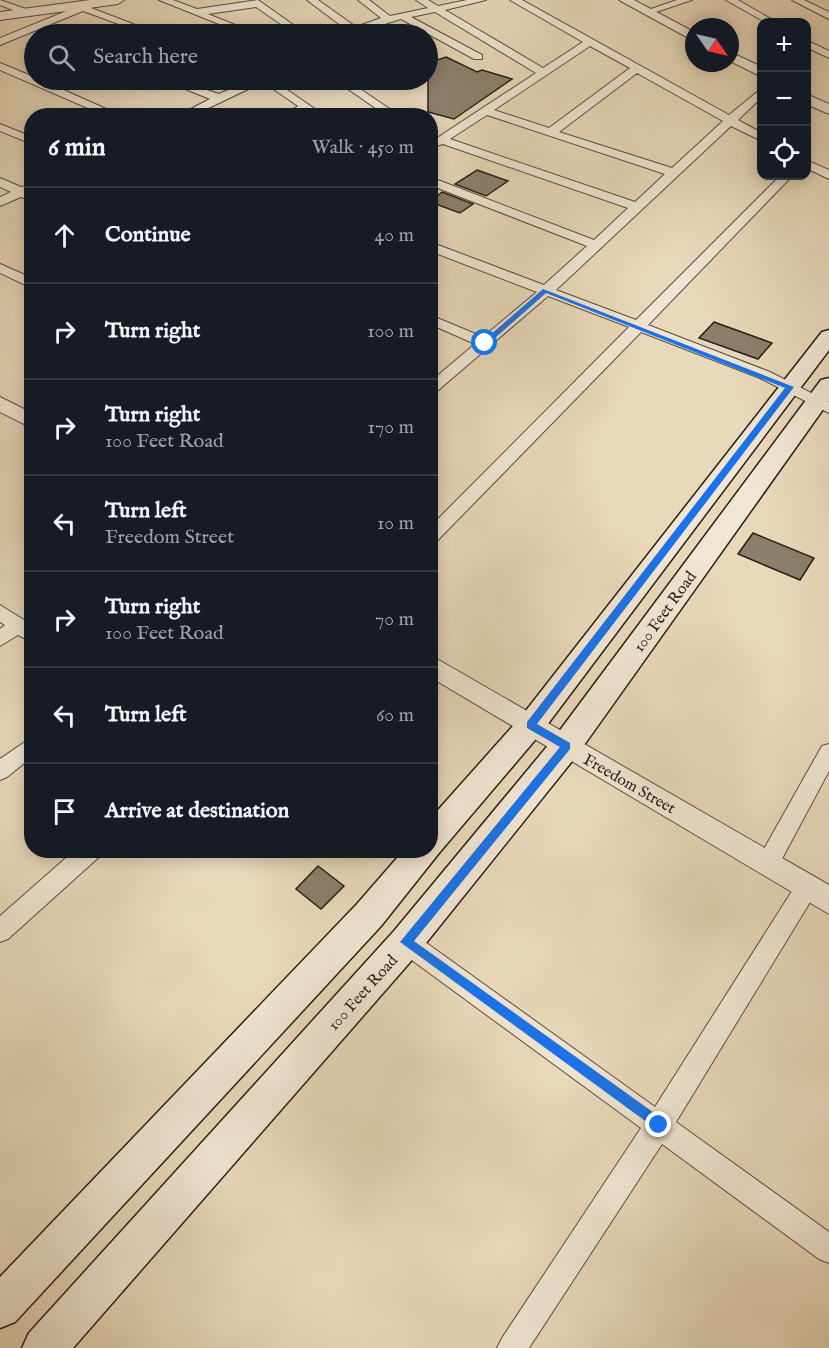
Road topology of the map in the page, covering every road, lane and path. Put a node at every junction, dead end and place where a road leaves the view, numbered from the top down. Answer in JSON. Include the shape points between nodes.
{"nodes":[{"id":1,"x":118,"y":0,"type":"edge"},
{"id":2,"x":164,"y":0,"type":"edge"},
{"id":3,"x":312,"y":0,"type":"edge"},
{"id":4,"x":363,"y":0,"type":"edge"},
{"id":5,"x":421,"y":0,"type":"edge"},
{"id":6,"x":481,"y":0,"type":"edge"},
{"id":7,"x":515,"y":0,"type":"edge"},
{"id":8,"x":625,"y":0,"type":"edge"},
{"id":9,"x":687,"y":0,"type":"edge"},
{"id":10,"x":731,"y":0,"type":"edge"},
{"id":11,"x":797,"y":0,"type":"edge"},
{"id":12,"x":0,"y":2,"type":"edge"},
{"id":13,"x":255,"y":2,"type":"edge"},
{"id":14,"x":89,"y":6,"type":"junction"},
{"id":15,"x":648,"y":7,"type":"edge"},
{"id":16,"x":434,"y":9,"type":"junction"},
{"id":17,"x":26,"y":12,"type":"junction"},
{"id":18,"x":198,"y":12,"type":"junction"},
{"id":19,"x":0,"y":16,"type":"edge"},
{"id":20,"x":402,"y":16,"type":"junction"},
{"id":21,"x":829,"y":16,"type":"edge"},
{"id":22,"x":764,"y":18,"type":"edge"},
{"id":23,"x":388,"y":19,"type":"junction"},
{"id":24,"x":45,"y":24,"type":"edge"},
{"id":25,"x":131,"y":24,"type":"edge"},
{"id":26,"x":227,"y":24,"type":"edge"},
{"id":27,"x":287,"y":24,"type":"edge"},
{"id":28,"x":340,"y":24,"type":"edge"},
{"id":29,"x":374,"y":24,"type":"edge"},
{"id":30,"x":417,"y":24,"type":"edge"},
{"id":31,"x":685,"y":24,"type":"edge"},
{"id":32,"x":685,"y":31,"type":"edge"},
{"id":33,"x":24,"y":33,"type":"edge"},
{"id":34,"x":438,"y":35,"type":"edge"},
{"id":35,"x":0,"y":42,"type":"edge"},
{"id":36,"x":590,"y":42,"type":"junction"},
{"id":37,"x":811,"y":45,"type":"edge"},
{"id":38,"x":739,"y":52,"type":"edge"},
{"id":39,"x":829,"y":56,"type":"edge"},
{"id":40,"x":478,"y":57,"type":"dead end"},
{"id":41,"x":739,"y":61,"type":"edge"},
{"id":42,"x":757,"y":61,"type":"edge"},
{"id":43,"x":0,"y":66,"type":"edge"},
{"id":44,"x":637,"y":68,"type":"junction"},
{"id":45,"x":760,"y":72,"type":"edge"},
{"id":46,"x":543,"y":73,"type":"junction"},
{"id":47,"x":24,"y":76,"type":"edge"},
{"id":48,"x":56,"y":90,"type":"edge"},
{"id":49,"x":196,"y":90,"type":"edge"},
{"id":50,"x":237,"y":90,"type":"edge"},
{"id":51,"x":282,"y":90,"type":"edge"},
{"id":52,"x":356,"y":90,"type":"edge"},
{"id":53,"x":811,"y":90,"type":"edge"},
{"id":54,"x":757,"y":96,"type":"edge"},
{"id":55,"x":219,"y":98,"type":"junction"},
{"id":56,"x":811,"y":100,"type":"edge"},
{"id":57,"x":829,"y":100,"type":"edge"},
{"id":58,"x":306,"y":106,"type":"junction"},
{"id":59,"x":98,"y":108,"type":"edge"},
{"id":60,"x":198,"y":108,"type":"edge"},
{"id":61,"x":302,"y":108,"type":"edge"},
{"id":62,"x":309,"y":108,"type":"edge"},
{"id":63,"x":383,"y":108,"type":"edge"},
{"id":64,"x":829,"y":110,"type":"edge"},
{"id":65,"x":485,"y":111,"type":"junction"},
{"id":66,"x":731,"y":121,"type":"junction"},
{"id":67,"x":0,"y":127,"type":"edge"},
{"id":68,"x":550,"y":132,"type":"junction"},
{"id":69,"x":757,"y":135,"type":"edge"},
{"id":70,"x":24,"y":138,"type":"edge"},
{"id":71,"x":438,"y":140,"type":"edge"},
{"id":72,"x":438,"y":143,"type":"edge"},
{"id":73,"x":811,"y":165,"type":"edge"},
{"id":74,"x":674,"y":173,"type":"junction"},
{"id":75,"x":829,"y":175,"type":"edge"},
{"id":76,"x":782,"y":180,"type":"edge"},
{"id":77,"x":0,"y":182,"type":"edge"},
{"id":78,"x":438,"y":184,"type":"edge"},
{"id":79,"x":24,"y":191,"type":"edge"},
{"id":80,"x":24,"y":193,"type":"edge"},
{"id":81,"x":0,"y":202,"type":"edge"},
{"id":82,"x":637,"y":207,"type":"junction"},
{"id":83,"x":596,"y":245,"type":"junction"},
{"id":84,"x":438,"y":249,"type":"edge"},
{"id":85,"x":0,"y":267,"type":"edge"},
{"id":86,"x":24,"y":280,"type":"edge"},
{"id":87,"x":546,"y":291,"type":"junction"},
{"id":88,"x":438,"y":322,"type":"edge"},
{"id":89,"x":638,"y":326,"type":"junction"},
{"id":90,"x":829,"y":336,"type":"edge"},
{"id":91,"x":485,"y":343,"type":"junction"},
{"id":92,"x":438,"y":383,"type":"edge"},
{"id":93,"x":790,"y":387,"type":"junction"},
{"id":94,"x":825,"y":398,"type":"edge"},
{"id":95,"x":0,"y":403,"type":"edge"},
{"id":96,"x":24,"y":417,"type":"edge"},
{"id":97,"x":438,"y":530,"type":"edge"},
{"id":98,"x":0,"y":612,"type":"edge"},
{"id":99,"x":24,"y":629,"type":"edge"},
{"id":100,"x":24,"y":630,"type":"edge"},
{"id":101,"x":0,"y":639,"type":"edge"},
{"id":102,"x":438,"y":669,"type":"edge"},
{"id":103,"x":531,"y":725,"type":"junction"},
{"id":104,"x":566,"y":746,"type":"junction"},
{"id":105,"x":24,"y":752,"type":"edge"},
{"id":106,"x":829,"y":752,"type":"edge"},
{"id":107,"x":0,"y":771,"type":"edge"},
{"id":108,"x":438,"y":833,"type":"edge"},
{"id":109,"x":82,"y":858,"type":"edge"},
{"id":110,"x":417,"y":858,"type":"edge"},
{"id":111,"x":768,"y":863,"type":"junction"},
{"id":112,"x":818,"y":894,"type":"edge"},
{"id":113,"x":0,"y":932,"type":"edge"},
{"id":114,"x":406,"y":942,"type":"junction"},
{"id":115,"x":659,"y":1125,"type":"junction"},
{"id":116,"x":829,"y":1249,"type":"edge"},
{"id":117,"x":0,"y":1307,"type":"edge"},
{"id":118,"x":44,"y":1348,"type":"edge"},
{"id":119,"x":512,"y":1348,"type":"edge"}],
"edges":[{"from":1,"to":14,"type":"street"},
{"from":2,"to":18,"type":"street"},
{"from":3,"to":28,"type":"street"},
{"from":4,"to":23,"type":"street"},
{"from":5,"to":16,"type":"street"},
{"from":6,"to":16,"type":"street"},
{"from":7,"to":36,"type":"street"},
{"from":8,"to":15,"type":"street"},
{"from":9,"to":15,"type":"street"},
{"from":10,"to":22,"type":"street"},
{"from":11,"to":21,"type":"street"},
{"from":12,"to":17,"type":"street"},
{"from":13,"to":18,"type":"street"},
{"from":13,"to":27,"type":"street"},
{"from":14,"to":17,"type":"street"},
{"from":14,"to":24,"type":"street"},
{"from":14,"to":25,"type":"street"},
{"from":15,"to":31,"type":"street"},
{"from":15,"to":32,"type":"street"},
{"from":16,"to":20,"type":"street"},
{"from":16,"to":46,"type":"street"},
{"from":17,"to":19,"type":"street"},
{"from":18,"to":26,"type":"street"},
{"from":20,"to":23,"type":"street"},
{"from":20,"to":30,"type":"street"},
{"from":23,"to":29,"type":"street"},
{"from":33,"to":35,"type":"street"},
{"from":34,"to":40,"type":"street"},
{"from":36,"to":44,"type":"street"},
{"from":36,"to":46,"type":"street"},
{"from":37,"to":39,"type":"street"},
{"from":38,"to":42,"type":"street"},
{"from":41,"to":45,"type":"street"},
{"from":43,"to":47,"type":"street"},
{"from":44,"to":66,"type":"street"},
{"from":44,"to":68,"type":"street"},
{"from":46,"to":65,"type":"street"},
{"from":48,"to":59,"type":"street"},
{"from":49,"to":55,"type":"street"},
{"from":50,"to":55,"type":"street"},
{"from":51,"to":58,"type":"street"},
{"from":52,"to":63,"type":"street"},
{"from":53,"to":57,"type":"street"},
{"from":54,"to":66,"type":"street"},
{"from":55,"to":60,"type":"street"},
{"from":56,"to":64,"type":"street"},
{"from":58,"to":61,"type":"street"},
{"from":58,"to":62,"type":"street"},
{"from":65,"to":68,"type":"street"},
{"from":65,"to":71,"type":"street"},
{"from":66,"to":69,"type":"street"},
{"from":66,"to":74,"type":"street"},
{"from":67,"to":70,"type":"street"},
{"from":68,"to":74,"type":"street"},
{"from":72,"to":82,"type":"street"},
{"from":73,"to":75,"type":"street"},
{"from":74,"to":82,"type":"street"},
{"from":76,"to":89,"type":"street"},
{"from":77,"to":79,"type":"street"},
{"from":78,"to":83,"type":"street"},
{"from":80,"to":81,"type":"street"},
{"from":82,"to":83,"type":"street"},
{"from":83,"to":87,"type":"street"},
{"from":84,"to":87,"type":"street"},
{"from":85,"to":86,"type":"street"},
{"from":87,"to":89,"type":"street"},
{"from":87,"to":91,"type":"street"},
{"from":88,"to":91,"type":"street"},
{"from":89,"to":93,"type":"street"},
{"from":89,"to":97,"type":"street"},
{"from":90,"to":93,"type":"main road"},
{"from":91,"to":92,"type":"street"},
{"from":93,"to":94,"type":"street"},
{"from":93,"to":103,"type":"main road"},
{"from":94,"to":104,"type":"main road","name":"100 Feet Road"},
{"from":95,"to":96,"type":"street"},
{"from":98,"to":99,"type":"street"},
{"from":100,"to":101,"type":"street"},
{"from":102,"to":103,"type":"street","name":"Freedom Street"},
{"from":103,"to":104,"type":"street","name":"Freedom Street"},
{"from":103,"to":108,"type":"main road"},
{"from":104,"to":111,"type":"street","name":"Freedom Street"},
{"from":104,"to":114,"type":"main road","name":"100 Feet Road"},
{"from":105,"to":107,"type":"street"},
{"from":106,"to":111,"type":"street"},
{"from":109,"to":113,"type":"street"},
{"from":110,"to":117,"type":"main road","via":[[369,915]]},
{"from":111,"to":112,"type":"street","name":"Freedom Street"},
{"from":112,"to":115,"type":"street"},
{"from":114,"to":115,"type":"street"},
{"from":114,"to":118,"type":"main road","name":"100 Feet Road"},
{"from":115,"to":116,"type":"street"},
{"from":115,"to":119,"type":"street"}]}
